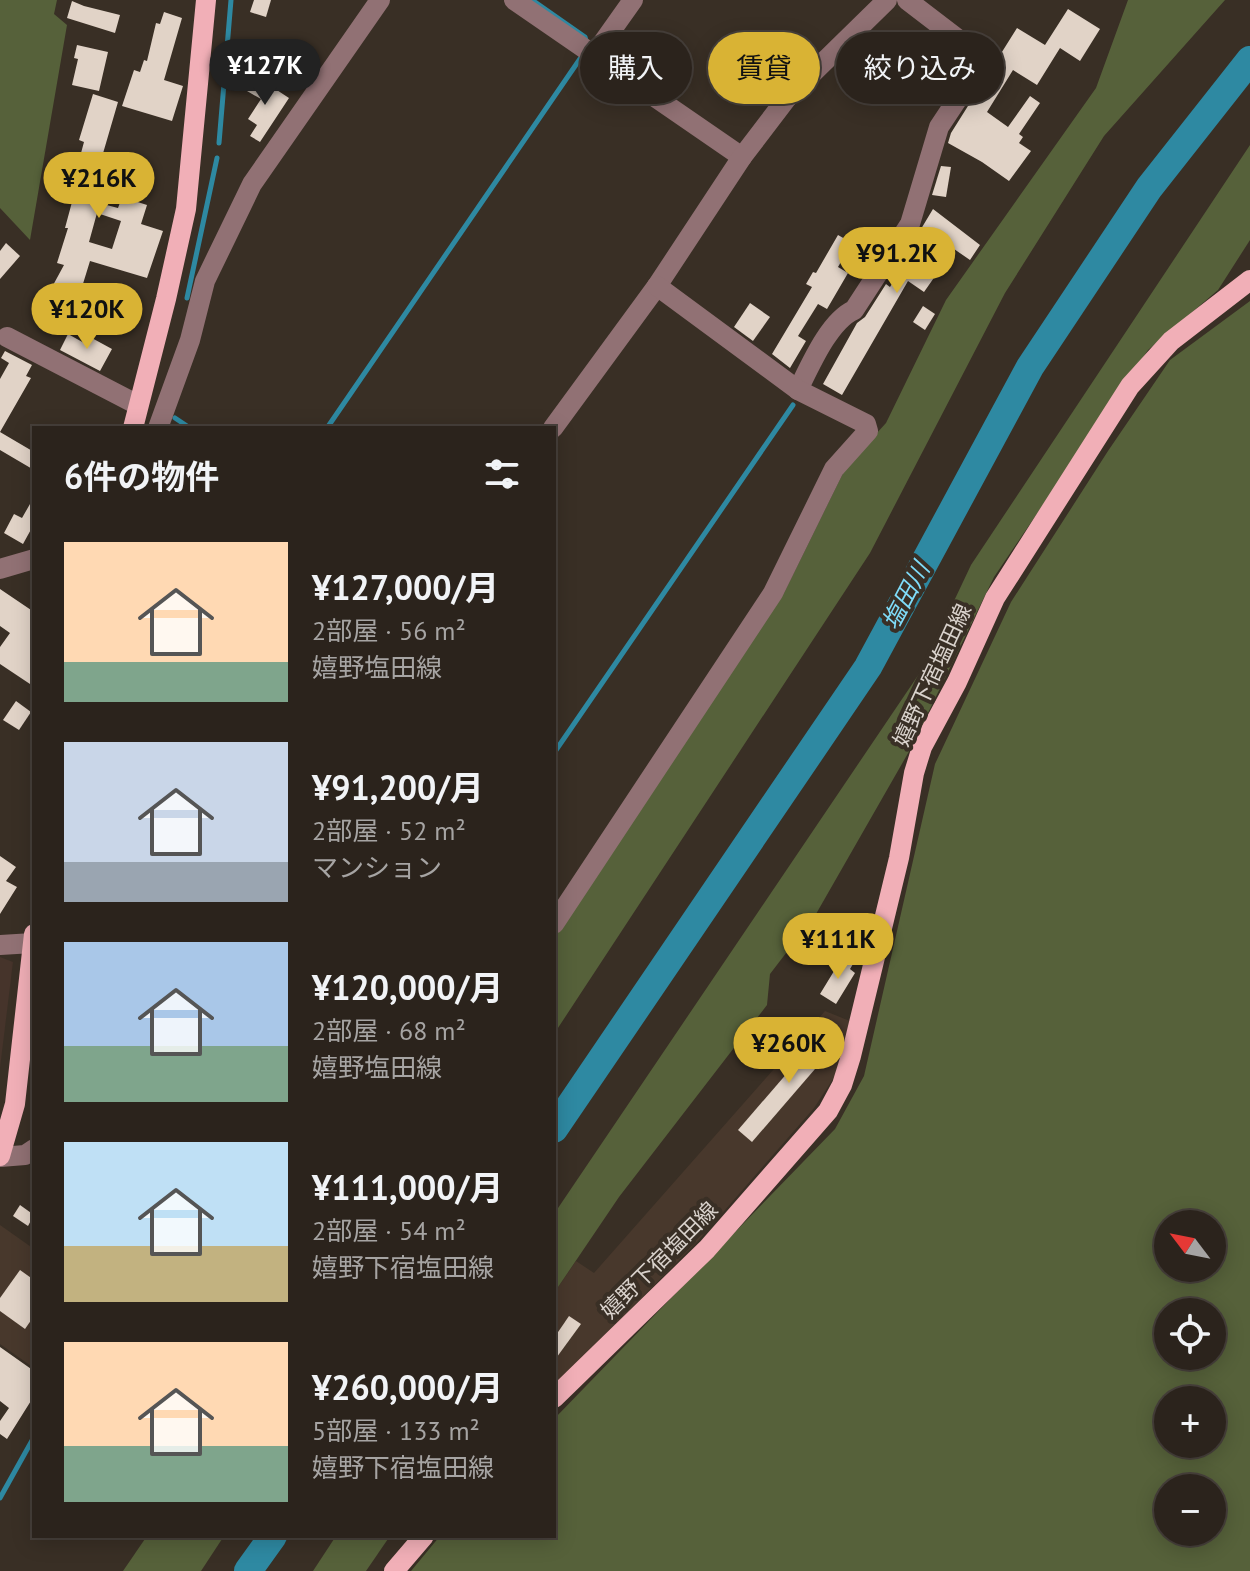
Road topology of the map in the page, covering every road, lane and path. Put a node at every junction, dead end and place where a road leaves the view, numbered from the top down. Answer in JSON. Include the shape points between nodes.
{"nodes":[{"id":1,"x":206,"y":0,"type":"edge"},
{"id":2,"x":380,"y":0,"type":"edge"},
{"id":3,"x":514,"y":0,"type":"edge"},
{"id":4,"x":633,"y":0,"type":"edge"},
{"id":5,"x":887,"y":0,"type":"edge"},
{"id":6,"x":907,"y":0,"type":"edge"},
{"id":7,"x":605,"y":32,"type":"edge"},
{"id":8,"x":580,"y":45,"type":"edge"},
{"id":9,"x":665,"y":104,"type":"edge"},
{"id":10,"x":742,"y":157,"type":"junction"},
{"id":11,"x":1250,"y":280,"type":"edge"},
{"id":12,"x":657,"y":286,"type":"junction"},
{"id":13,"x":7,"y":337,"type":"dead end"},
{"id":14,"x":798,"y":390,"type":"junction"},
{"id":15,"x":138,"y":405,"type":"junction"},
{"id":16,"x":133,"y":426,"type":"edge"},
{"id":17,"x":159,"y":426,"type":"edge"},
{"id":18,"x":554,"y":426,"type":"edge"},
{"id":19,"x":32,"y":560,"type":"edge"},
{"id":20,"x":0,"y":569,"type":"edge"},
{"id":21,"x":556,"y":921,"type":"edge"},
{"id":22,"x":32,"y":943,"type":"edge"},
{"id":23,"x":0,"y":945,"type":"edge"},
{"id":24,"x":32,"y":952,"type":"edge"},
{"id":25,"x":32,"y":1150,"type":"edge"},
{"id":26,"x":0,"y":1156,"type":"edge"},
{"id":27,"x":556,"y":1396,"type":"edge"},
{"id":28,"x":422,"y":1538,"type":"edge"},
{"id":29,"x":394,"y":1571,"type":"edge"}],
"edges":[{"from":1,"to":15,"type":"main road","via":[[186,209]]},
{"from":2,"to":17,"type":"street","via":[[252,184],[205,281]]},
{"from":3,"to":8,"type":"street"},
{"from":4,"to":7,"type":"street"},
{"from":5,"to":10,"type":"street","via":[[787,98]]},
{"from":6,"to":14,"type":"street","via":[[984,59],[939,127],[910,224],[854,310],[844,315],[817,352]]},
{"from":9,"to":10,"type":"street"},
{"from":10,"to":12,"type":"street"},
{"from":11,"to":27,"type":"main road","name":"嬉野下宿塩田線","via":[[1171,341],[1130,386],[995,598],[922,747],[851,1056],[828,1111],[707,1249]]},
{"from":12,"to":14,"type":"street"},
{"from":12,"to":18,"type":"street"},
{"from":13,"to":15,"type":"street"},
{"from":14,"to":21,"type":"street","via":[[866,424],[868,431],[834,469],[773,593]]},
{"from":15,"to":16,"type":"main road"},
{"from":19,"to":20,"type":"street"},
{"from":22,"to":23,"type":"street"},
{"from":24,"to":26,"type":"main road","via":[[15,1104]]},
{"from":25,"to":26,"type":"street"},
{"from":28,"to":29,"type":"main road"}]}
